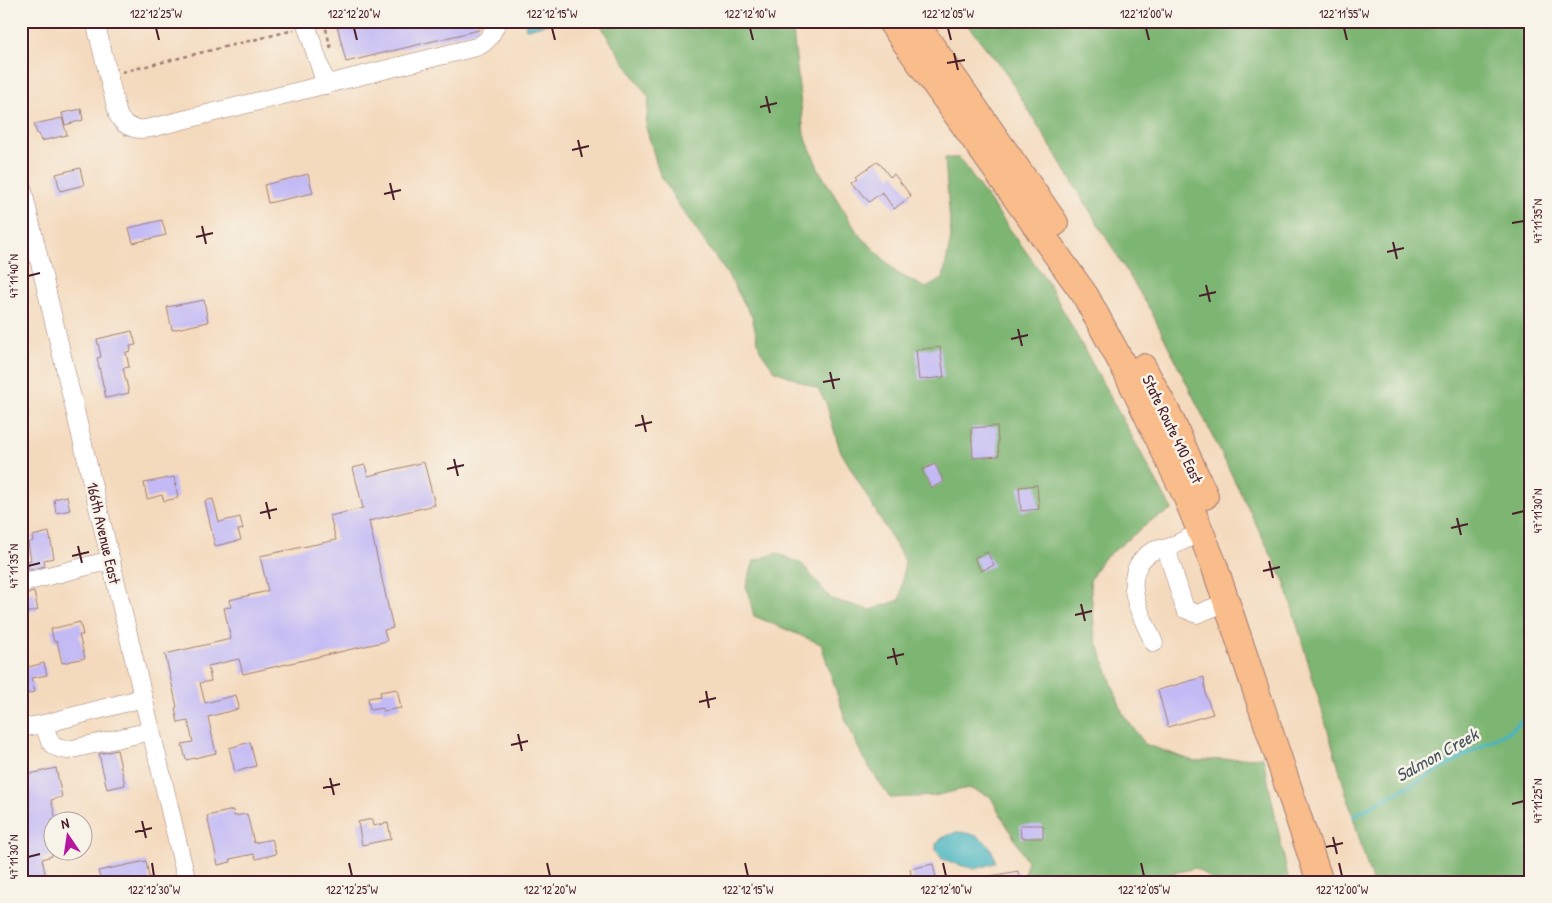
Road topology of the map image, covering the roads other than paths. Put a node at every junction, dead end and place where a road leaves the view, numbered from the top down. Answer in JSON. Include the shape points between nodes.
{"nodes":[{"id":1,"x":95,"y":21,"type":"edge"},
{"id":2,"x":498,"y":21,"type":"edge"},
{"id":3,"x":904,"y":24,"type":"edge"},
{"id":4,"x":300,"y":25,"type":"edge"},
{"id":5,"x":326,"y":85,"type":"junction"},
{"id":6,"x":21,"y":183,"type":"edge"},
{"id":7,"x":1201,"y":532,"type":"junction"},
{"id":8,"x":1168,"y":548,"type":"junction"},
{"id":9,"x":111,"y":560,"type":"junction"},
{"id":10,"x":21,"y":584,"type":"edge"},
{"id":11,"x":1227,"y":602,"type":"junction"},
{"id":12,"x":1154,"y":643,"type":"dead end"},
{"id":13,"x":143,"y":698,"type":"junction"},
{"id":14,"x":44,"y":724,"type":"junction"},
{"id":15,"x":21,"y":728,"type":"edge"},
{"id":16,"x":152,"y":732,"type":"junction"},
{"id":17,"x":187,"y":882,"type":"edge"},
{"id":18,"x":1320,"y":882,"type":"edge"},
{"id":19,"x":1339,"y":882,"type":"edge"}],
"edges":[{"from":1,"to":5,"type":"street","via":[[120,119],[139,130]]},
{"from":2,"to":5,"type":"street","via":[[490,38],[481,46]]},
{"from":3,"to":7,"type":"highway","name":"State Route 410 East","via":[[1085,295],[1130,380]]},
{"from":3,"to":19,"type":"highway","name":"State Route 410 East","via":[[962,88],[1086,267],[1170,418],[1233,566]]},
{"from":4,"to":5,"type":"street"},
{"from":6,"to":9,"type":"street","name":"166th Avenue East"},
{"from":7,"to":8,"type":"street"},
{"from":7,"to":11,"type":"highway","name":"State Route 410 East"},
{"from":8,"to":11,"type":"street","via":[[1185,609],[1197,614]]},
{"from":8,"to":12,"type":"street","via":[[1148,554],[1134,576],[1136,603]]},
{"from":9,"to":10,"type":"street"},
{"from":9,"to":13,"type":"street","name":"166th Avenue East"},
{"from":11,"to":18,"type":"highway","name":"State Route 410 East"},
{"from":13,"to":14,"type":"street"},
{"from":13,"to":16,"type":"street","name":"166th Avenue East"},
{"from":14,"to":15,"type":"street"},
{"from":14,"to":16,"type":"street","via":[[51,745],[68,750]]},
{"from":16,"to":17,"type":"street","name":"166th Avenue East"}]}
